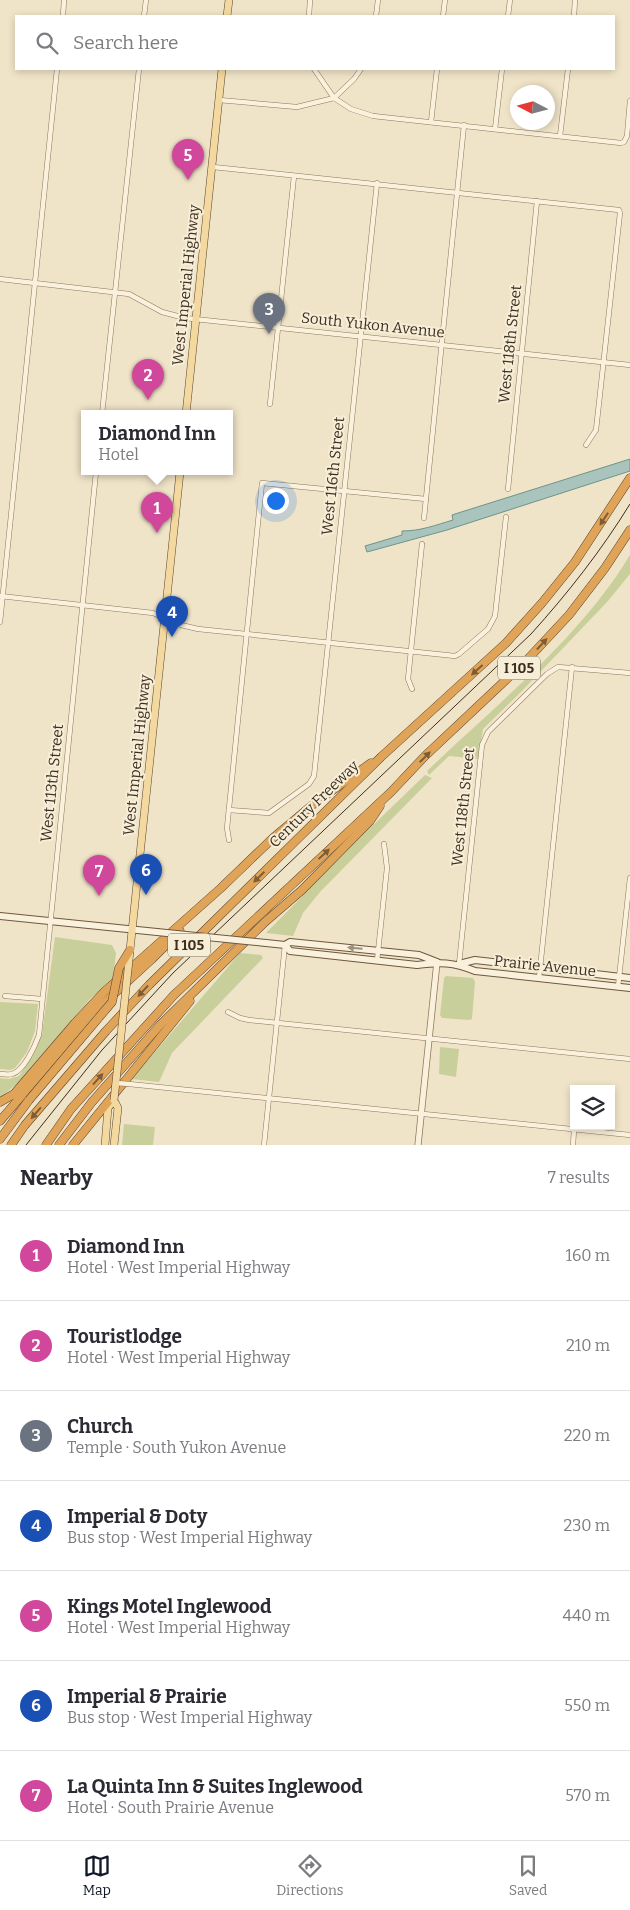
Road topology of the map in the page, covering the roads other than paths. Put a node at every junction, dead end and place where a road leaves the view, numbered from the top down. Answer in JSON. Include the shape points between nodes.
{"nodes":[{"id":1,"x":64,"y":0,"type":"edge"},
{"id":2,"x":146,"y":0,"type":"edge"},
{"id":3,"x":229,"y":0,"type":"edge"},
{"id":4,"x":310,"y":0,"type":"edge"},
{"id":5,"x":378,"y":0,"type":"edge"},
{"id":6,"x":445,"y":0,"type":"edge"},
{"id":7,"x":510,"y":0,"type":"edge"},
{"id":8,"x":576,"y":0,"type":"edge"},
{"id":9,"x":63,"y":15,"type":"edge"},
{"id":10,"x":144,"y":15,"type":"edge"},
{"id":11,"x":227,"y":15,"type":"edge"},
{"id":12,"x":309,"y":15,"type":"edge"},
{"id":13,"x":376,"y":15,"type":"edge"},
{"id":14,"x":443,"y":15,"type":"edge"},
{"id":15,"x":508,"y":15,"type":"edge"},
{"id":16,"x":574,"y":15,"type":"edge"},
{"id":17,"x":57,"y":70,"type":"edge"},
{"id":18,"x":139,"y":70,"type":"edge"},
{"id":19,"x":222,"y":70,"type":"edge"},
{"id":20,"x":315,"y":70,"type":"edge"},
{"id":21,"x":361,"y":70,"type":"edge"},
{"id":22,"x":437,"y":70,"type":"edge"},
{"id":23,"x":502,"y":70,"type":"edge"},
{"id":24,"x":568,"y":70,"type":"edge"},
{"id":25,"x":334,"y":98,"type":"junction"},
{"id":26,"x":218,"y":100,"type":"junction"},
{"id":27,"x":630,"y":101,"type":"edge"},
{"id":28,"x":432,"y":122,"type":"junction"},
{"id":29,"x":464,"y":125,"type":"junction"},
{"id":30,"x":495,"y":129,"type":"junction"},
{"id":31,"x":560,"y":136,"type":"junction"},
{"id":32,"x":212,"y":167,"type":"junction"},
{"id":33,"x":294,"y":176,"type":"junction"},
{"id":34,"x":377,"y":184,"type":"junction"},
{"id":35,"x":458,"y":192,"type":"junction"},
{"id":36,"x":537,"y":201,"type":"junction"},
{"id":37,"x":0,"y":279,"type":"edge"},
{"id":38,"x":35,"y":282,"type":"junction"},
{"id":39,"x":115,"y":291,"type":"junction"},
{"id":40,"x":196,"y":320,"type":"junction"},
{"id":41,"x":278,"y":328,"type":"junction"},
{"id":42,"x":360,"y":336,"type":"junction"},
{"id":43,"x":442,"y":345,"type":"junction"},
{"id":44,"x":522,"y":353,"type":"junction"},
{"id":45,"x":603,"y":362,"type":"junction"},
{"id":46,"x":630,"y":365,"type":"edge"},
{"id":47,"x":270,"y":404,"type":"dead end"},
{"id":48,"x":102,"y":410,"type":"edge"},
{"id":49,"x":186,"y":410,"type":"edge"},
{"id":50,"x":586,"y":445,"type":"dead end"},
{"id":51,"x":96,"y":475,"type":"edge"},
{"id":52,"x":180,"y":475,"type":"edge"},
{"id":53,"x":630,"y":478,"type":"edge"},
{"id":54,"x":508,"y":489,"type":"dead end"},
{"id":55,"x":344,"y":491,"type":"junction"},
{"id":56,"x":426,"y":499,"type":"junction"},
{"id":57,"x":506,"y":517,"type":"dead end"},
{"id":58,"x":424,"y":518,"type":"dead end"},
{"id":59,"x":630,"y":530,"type":"edge"},
{"id":60,"x":422,"y":544,"type":"dead end"},
{"id":61,"x":1,"y":596,"type":"edge"},
{"id":62,"x":82,"y":605,"type":"junction"},
{"id":63,"x":165,"y":619,"type":"junction"},
{"id":64,"x":0,"y":622,"type":"edge"},
{"id":65,"x":246,"y":634,"type":"junction"},
{"id":66,"x":329,"y":642,"type":"junction"},
{"id":67,"x":410,"y":650,"type":"junction"},
{"id":68,"x":572,"y":667,"type":"junction"},
{"id":69,"x":630,"y":673,"type":"edge"},
{"id":70,"x":412,"y":689,"type":"dead end"},
{"id":71,"x":381,"y":757,"type":"junction"},
{"id":72,"x":391,"y":792,"type":"junction"},
{"id":73,"x":229,"y":810,"type":"junction"},
{"id":74,"x":229,"y":840,"type":"dead end"},
{"id":75,"x":384,"y":844,"type":"dead end"},
{"id":76,"x":630,"y":878,"type":"edge"},
{"id":77,"x":221,"y":888,"type":"junction"},
{"id":78,"x":0,"y":916,"type":"edge"},
{"id":79,"x":50,"y":921,"type":"junction"},
{"id":80,"x":132,"y":930,"type":"junction"},
{"id":81,"x":285,"y":945,"type":"junction"},
{"id":82,"x":130,"y":950,"type":"junction"},
{"id":83,"x":378,"y":950,"type":"junction"},
{"id":84,"x":377,"y":960,"type":"junction"},
{"id":85,"x":437,"y":962,"type":"junction"},
{"id":86,"x":459,"y":964,"type":"junction"},
{"id":87,"x":540,"y":968,"type":"junction"},
{"id":88,"x":213,"y":972,"type":"junction"},
{"id":89,"x":619,"y":976,"type":"junction"},
{"id":90,"x":539,"y":978,"type":"junction"},
{"id":91,"x":630,"y":978,"type":"edge"},
{"id":92,"x":618,"y":986,"type":"junction"},
{"id":93,"x":630,"y":988,"type":"edge"},
{"id":94,"x":5,"y":996,"type":"dead end"},
{"id":95,"x":42,"y":999,"type":"junction"},
{"id":96,"x":228,"y":1012,"type":"dead end"},
{"id":97,"x":277,"y":1022,"type":"junction"},
{"id":98,"x":429,"y":1038,"type":"junction"},
{"id":99,"x":630,"y":1059,"type":"edge"},
{"id":100,"x":0,"y":1074,"type":"edge"},
{"id":101,"x":116,"y":1083,"type":"junction"},
{"id":102,"x":114,"y":1100,"type":"junction"},
{"id":103,"x":269,"y":1100,"type":"junction"},
{"id":104,"x":0,"y":1102,"type":"edge"},
{"id":105,"x":421,"y":1115,"type":"junction"},
{"id":106,"x":0,"y":1121,"type":"edge"},
{"id":107,"x":570,"y":1130,"type":"edge"},
{"id":108,"x":574,"y":1130,"type":"joint"},
{"id":109,"x":630,"y":1135,"type":"edge"},
{"id":110,"x":0,"y":1139,"type":"edge"},
{"id":111,"x":11,"y":1145,"type":"edge"},
{"id":112,"x":46,"y":1145,"type":"edge"},
{"id":113,"x":59,"y":1145,"type":"edge"},
{"id":114,"x":73,"y":1145,"type":"edge"},
{"id":115,"x":105,"y":1145,"type":"edge"},
{"id":116,"x":114,"y":1145,"type":"edge"},
{"id":117,"x":264,"y":1145,"type":"edge"},
{"id":118,"x":418,"y":1145,"type":"edge"},
{"id":119,"x":573,"y":1145,"type":"edge"}],
"edges":[{"from":1,"to":9,"type":"street"},
{"from":2,"to":10,"type":"street"},
{"from":3,"to":11,"type":"main road"},
{"from":4,"to":12,"type":"street"},
{"from":5,"to":13,"type":"street"},
{"from":6,"to":14,"type":"street"},
{"from":7,"to":15,"type":"street"},
{"from":8,"to":16,"type":"street"},
{"from":17,"to":38,"type":"street"},
{"from":18,"to":39,"type":"street"},
{"from":19,"to":26,"type":"main road","name":"West Imperial Highway"},
{"from":20,"to":25,"type":"street"},
{"from":21,"to":25,"type":"street"},
{"from":22,"to":28,"type":"street"},
{"from":23,"to":30,"type":"street"},
{"from":24,"to":31,"type":"street"},
{"from":25,"to":26,"type":"street","via":[[296,107]]},
{"from":25,"to":28,"type":"street","via":[[351,109],[373,116]]},
{"from":26,"to":32,"type":"main road","name":"West Imperial Highway"},
{"from":27,"to":31,"type":"street","via":[[624,142]]},
{"from":28,"to":29,"type":"street"},
{"from":29,"to":30,"type":"street"},
{"from":29,"to":35,"type":"street"},
{"from":30,"to":31,"type":"street"},
{"from":32,"to":33,"type":"street"},
{"from":32,"to":40,"type":"main road","name":"West Imperial Highway"},
{"from":33,"to":34,"type":"street"},
{"from":33,"to":41,"type":"street"},
{"from":34,"to":35,"type":"street"},
{"from":34,"to":42,"type":"street","name":"West 116th Street"},
{"from":35,"to":36,"type":"street"},
{"from":35,"to":43,"type":"street"},
{"from":36,"to":44,"type":"street","name":"West 118th Street"},
{"from":36,"to":45,"type":"street","via":[[618,210],[620,213]]},
{"from":37,"to":38,"type":"street","name":"South Yukon Avenue"},
{"from":38,"to":39,"type":"street","name":"South Yukon Avenue"},
{"from":38,"to":61,"type":"street"},
{"from":39,"to":40,"type":"street","name":"South Yukon Avenue","via":[[129,294],[162,312]]},
{"from":39,"to":48,"type":"street"},
{"from":40,"to":41,"type":"street","name":"South Yukon Avenue"},
{"from":40,"to":49,"type":"main road","name":"West Imperial Highway"},
{"from":41,"to":42,"type":"street","name":"South Yukon Avenue"},
{"from":41,"to":47,"type":"street"},
{"from":42,"to":43,"type":"street","name":"South Yukon Avenue"},
{"from":42,"to":55,"type":"street","name":"West 116th Street"},
{"from":43,"to":44,"type":"street","name":"South Yukon Avenue"},
{"from":43,"to":56,"type":"street"},
{"from":44,"to":45,"type":"street","name":"South Yukon Avenue"},
{"from":44,"to":54,"type":"street","name":"West 118th Street"},
{"from":45,"to":46,"type":"street","name":"South Yukon Avenue"},
{"from":45,"to":50,"type":"street","via":[[596,430]]},
{"from":51,"to":62,"type":"street","name":"West 113th Street"},
{"from":52,"to":63,"type":"main road","name":"West Imperial Highway"},
{"from":53,"to":71,"type":"highway","name":"Century Freeway","number":"I 105","one_way":true,"via":[[575,562],[542,603],[506,643]]},
{"from":55,"to":56,"type":"street"},
{"from":55,"to":65,"type":"street","via":[[262,483]]},
{"from":55,"to":66,"type":"street","name":"West 116th Street"},
{"from":56,"to":58,"type":"street"},
{"from":57,"to":67,"type":"street","via":[[496,608],[488,629],[455,656]]},
{"from":72,"to":59,"type":"highway","number":"I 105","one_way":true,"via":[[569,616]]},
{"from":60,"to":67,"type":"street"},
{"from":61,"to":62,"type":"street"},
{"from":61,"to":64,"type":"street"},
{"from":62,"to":63,"type":"street","via":[[153,613]]},
{"from":62,"to":79,"type":"street","name":"West 113th Street"},
{"from":63,"to":65,"type":"street","via":[[198,629]]},
{"from":63,"to":80,"type":"main road","name":"West Imperial Highway"},
{"from":65,"to":66,"type":"street"},
{"from":65,"to":73,"type":"street"},
{"from":66,"to":67,"type":"street"},
{"from":66,"to":73,"type":"street","name":"West 116th Street","via":[[315,772],[309,784],[269,813]]},
{"from":67,"to":70,"type":"street","via":[[408,679]]},
{"from":68,"to":69,"type":"street"},
{"from":68,"to":86,"type":"street","name":"West 118th Street","via":[[558,667],[548,674],[484,738]]},
{"from":68,"to":87,"type":"street"},
{"from":71,"to":77,"type":"highway","via":[[316,802]]},
{"from":71,"to":111,"type":"highway","name":"Century Freeway","number":"I 105","one_way":true,"via":[[149,985],[93,1046]]},
{"from":72,"to":88,"type":"highway","via":[[370,821],[302,890]]},
{"from":112,"to":72,"type":"highway","number":"I 105","one_way":true,"via":[[71,1109],[174,995]]},
{"from":73,"to":74,"type":"street"},
{"from":75,"to":83,"type":"street","via":[[387,868]]},
{"from":76,"to":89,"type":"street"},
{"from":77,"to":104,"type":"highway","via":[[104,992],[14,1094]]},
{"from":77,"to":106,"type":"highway","via":[[152,959],[90,1016]]},
{"from":78,"to":79,"type":"main road","name":"Prairie Avenue"},
{"from":79,"to":80,"type":"main road","name":"Prairie Avenue"},
{"from":79,"to":95,"type":"street","name":"West 113th Street"},
{"from":80,"to":81,"type":"main road","name":"Prairie Avenue","bridge":true},
{"from":80,"to":82,"type":"main road","name":"West Imperial Highway"},
{"from":83,"to":81,"type":"main road","name":"Prairie Avenue","one_way":true,"via":[[290,942]]},
{"from":81,"to":84,"type":"main road","name":"Prairie Avenue","via":[[290,951]]},
{"from":81,"to":97,"type":"street"},
{"from":82,"to":101,"type":"main road","name":"West Imperial Highway","bridge":true},
{"from":82,"to":110,"type":"highway","bridge":true,"via":[[119,968],[112,1002]]},
{"from":83,"to":84,"type":"street"},
{"from":83,"to":85,"type":"main road","name":"Prairie Avenue","via":[[420,955]]},
{"from":84,"to":85,"type":"main road","name":"Prairie Avenue","via":[[417,965]]},
{"from":85,"to":86,"type":"main road","name":"Prairie Avenue"},
{"from":85,"to":98,"type":"street"},
{"from":86,"to":87,"type":"main road","name":"Prairie Avenue","via":[[475,960]]},
{"from":86,"to":90,"type":"main road","name":"Prairie Avenue","via":[[475,971]]},
{"from":87,"to":89,"type":"main road","name":"Prairie Avenue"},
{"from":87,"to":90,"type":"street"},
{"from":88,"to":113,"type":"highway","via":[[160,1025]]},
{"from":88,"to":114,"type":"highway"},
{"from":89,"to":91,"type":"main road","name":"Prairie Avenue"},
{"from":89,"to":92,"type":"street"},
{"from":90,"to":92,"type":"main road","name":"Prairie Avenue"},
{"from":92,"to":93,"type":"main road","name":"Prairie Avenue"},
{"from":94,"to":95,"type":"street"},
{"from":95,"to":100,"type":"street","name":"West 113th Street","via":[[35,1046],[19,1071],[11,1075]]},
{"from":96,"to":97,"type":"street","via":[[248,1020]]},
{"from":97,"to":98,"type":"street"},
{"from":97,"to":103,"type":"street"},
{"from":98,"to":99,"type":"street"},
{"from":98,"to":105,"type":"street"},
{"from":101,"to":102,"type":"main road","name":"West Imperial Highway","bridge":true},
{"from":101,"to":103,"type":"street","bridge":true},
{"from":102,"to":115,"type":"main road","name":"West Imperial Highway","via":[[108,1108]]},
{"from":102,"to":116,"type":"main road","name":"West Imperial Highway","via":[[118,1108]]},
{"from":103,"to":105,"type":"street"},
{"from":103,"to":117,"type":"street"},
{"from":105,"to":107,"type":"street"},
{"from":105,"to":118,"type":"street"},
{"from":108,"to":109,"type":"street"},
{"from":108,"to":119,"type":"street"}]}
